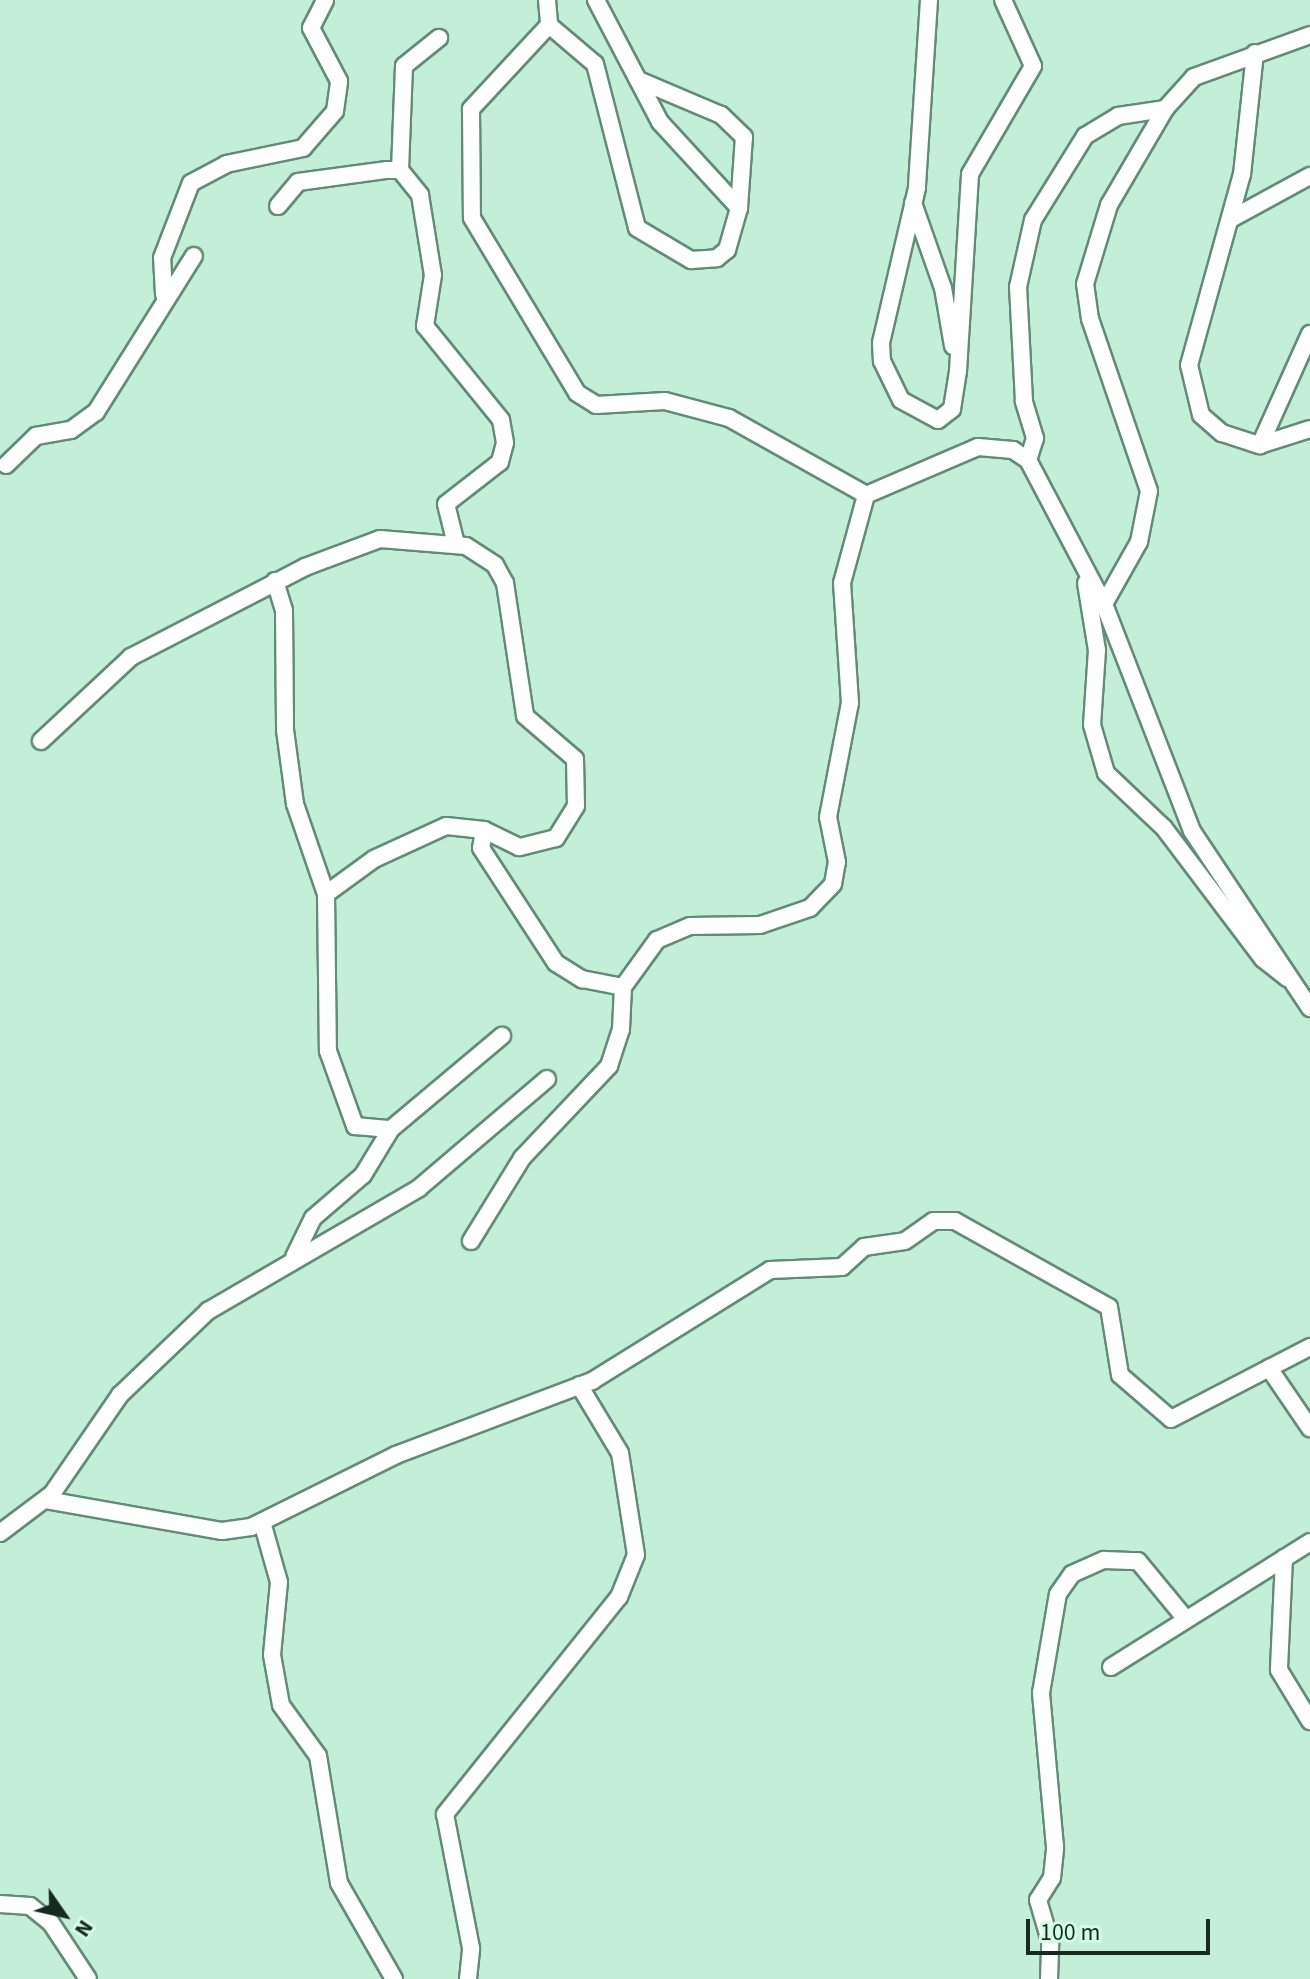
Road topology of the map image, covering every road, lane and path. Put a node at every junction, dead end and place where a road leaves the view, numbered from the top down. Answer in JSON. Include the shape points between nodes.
{"nodes":[{"id":1,"x":325,"y":0,"type":"edge"},
{"id":2,"x":547,"y":0,"type":"edge"},
{"id":3,"x":596,"y":0,"type":"edge"},
{"id":4,"x":929,"y":0,"type":"edge"},
{"id":5,"x":1003,"y":0,"type":"edge"},
{"id":6,"x":549,"y":25,"type":"junction"},
{"id":7,"x":1310,"y":35,"type":"edge"},
{"id":8,"x":439,"y":38,"type":"dead end"},
{"id":9,"x":1255,"y":53,"type":"junction"},
{"id":10,"x":638,"y":80,"type":"junction"},
{"id":11,"x":1165,"y":109,"type":"junction"},
{"id":12,"x":400,"y":170,"type":"junction"},
{"id":13,"x":1310,"y":176,"type":"edge"},
{"id":14,"x":913,"y":203,"type":"junction"},
{"id":15,"x":278,"y":206,"type":"dead end"},
{"id":16,"x":739,"y":208,"type":"junction"},
{"id":17,"x":1231,"y":219,"type":"junction"},
{"id":18,"x":194,"y":256,"type":"dead end"},
{"id":19,"x":164,"y":294,"type":"junction"},
{"id":20,"x":1310,"y":334,"type":"edge"},
{"id":21,"x":1306,"y":355,"type":"edge"},
{"id":22,"x":958,"y":371,"type":"junction"},
{"id":23,"x":1310,"y":429,"type":"edge"},
{"id":24,"x":1260,"y":445,"type":"junction"},
{"id":25,"x":1028,"y":460,"type":"junction"},
{"id":26,"x":6,"y":465,"type":"dead end"},
{"id":27,"x":866,"y":495,"type":"junction"},
{"id":28,"x":455,"y":541,"type":"junction"},
{"id":29,"x":1083,"y":565,"type":"junction"},
{"id":30,"x":275,"y":581,"type":"junction"},
{"id":31,"x":1104,"y":604,"type":"junction"},
{"id":32,"x":41,"y":741,"type":"dead end"},
{"id":33,"x":484,"y":830,"type":"junction"},
{"id":34,"x":326,"y":894,"type":"junction"},
{"id":35,"x":1296,"y":985,"type":"junction"},
{"id":36,"x":623,"y":987,"type":"junction"},
{"id":37,"x":1310,"y":1008,"type":"edge"},
{"id":38,"x":502,"y":1036,"type":"dead end"},
{"id":39,"x":547,"y":1079,"type":"dead end"},
{"id":40,"x":391,"y":1129,"type":"junction"},
{"id":41,"x":471,"y":1241,"type":"dead end"},
{"id":42,"x":294,"y":1257,"type":"junction"},
{"id":43,"x":1310,"y":1347,"type":"edge"},
{"id":44,"x":1269,"y":1368,"type":"junction"},
{"id":45,"x":579,"y":1385,"type":"junction"},
{"id":46,"x":1310,"y":1428,"type":"edge"},
{"id":47,"x":46,"y":1500,"type":"junction"},
{"id":48,"x":262,"y":1522,"type":"junction"},
{"id":49,"x":0,"y":1533,"type":"edge"},
{"id":50,"x":1310,"y":1542,"type":"edge"},
{"id":51,"x":1284,"y":1558,"type":"junction"},
{"id":52,"x":1185,"y":1618,"type":"junction"},
{"id":53,"x":1111,"y":1667,"type":"dead end"},
{"id":54,"x":1310,"y":1721,"type":"edge"},
{"id":55,"x":0,"y":1904,"type":"edge"},
{"id":56,"x":88,"y":1979,"type":"edge"},
{"id":57,"x":394,"y":1979,"type":"edge"},
{"id":58,"x":468,"y":1979,"type":"edge"},
{"id":59,"x":1049,"y":1979,"type":"edge"}],
"edges":[{"from":1,"to":19,"type":"street","via":[[311,28],[339,81],[335,111],[303,148],[226,164],[191,183],[162,258]]},
{"from":2,"to":6,"type":"street"},
{"from":3,"to":10,"type":"street"},
{"from":4,"to":14,"type":"street"},
{"from":5,"to":22,"type":"street","via":[[1033,66],[970,174]]},
{"from":6,"to":16,"type":"street","via":[[595,64],[630,213],[646,237],[691,260],[717,258],[727,250]]},
{"from":6,"to":27,"type":"street","via":[[479,94],[469,122],[472,218],[548,351],[577,393],[596,405],[665,401],[729,418]]},
{"from":7,"to":9,"type":"street"},
{"from":8,"to":12,"type":"street","via":[[404,66]]},
{"from":9,"to":11,"type":"street","via":[[1194,77]]},
{"from":9,"to":17,"type":"street","via":[[1248,140]]},
{"from":10,"to":16,"type":"street","via":[[682,152]]},
{"from":10,"to":16,"type":"street","via":[[737,125],[745,146]]},
{"from":11,"to":25,"type":"street","via":[[1118,116],[1085,136],[1033,220],[1018,287],[1024,401],[1035,438]]},
{"from":11,"to":31,"type":"street","via":[[1109,205],[1085,284],[1090,319],[1149,491],[1139,542]]},
{"from":12,"to":15,"type":"street","via":[[298,182]]},
{"from":12,"to":28,"type":"street","via":[[420,195],[430,240],[429,337],[501,420],[505,443],[500,462],[446,504]]},
{"from":13,"to":17,"type":"street"},
{"from":14,"to":22,"type":"street","via":[[943,288]]},
{"from":14,"to":22,"type":"street","via":[[882,324],[882,361],[901,400],[938,420],[952,409]]},
{"from":17,"to":24,"type":"street","via":[[1189,365],[1201,415],[1222,433]]},
{"from":18,"to":19,"type":"street"},
{"from":19,"to":26,"type":"street","via":[[96,412],[71,430],[36,436]]},
{"from":20,"to":21,"type":"street"},
{"from":21,"to":24,"type":"street"},
{"from":23,"to":24,"type":"street"},
{"from":25,"to":27,"type":"street","via":[[1013,450],[978,447]]},
{"from":25,"to":29,"type":"street"},
{"from":27,"to":36,"type":"street","via":[[842,583],[850,703],[828,817],[837,862],[833,884],[810,908],[760,925],[690,926],[669,933]]},
{"from":28,"to":30,"type":"street","via":[[380,539]]},
{"from":28,"to":33,"type":"street","via":[[495,565],[505,583],[525,716],[575,759],[579,789],[556,838],[519,847]]},
{"from":29,"to":31,"type":"street"},
{"from":29,"to":35,"type":"street","via":[[1096,640],[1092,725],[1106,773],[1164,828],[1263,959]]},
{"from":30,"to":32,"type":"street","via":[[131,657]]},
{"from":30,"to":34,"type":"street","via":[[284,611],[285,730],[295,804]]},
{"from":31,"to":35,"type":"street","via":[[1192,831]]},
{"from":33,"to":34,"type":"street","via":[[446,826],[374,859]]},
{"from":33,"to":36,"type":"street","via":[[481,848],[556,963],[582,979]]},
{"from":34,"to":40,"type":"street","via":[[328,1051],[355,1126]]},
{"from":35,"to":37,"type":"street"},
{"from":36,"to":41,"type":"street","via":[[621,1029],[609,1066],[522,1158]]},
{"from":38,"to":40,"type":"street"},
{"from":39,"to":42,"type":"street","via":[[419,1188],[320,1251]]},
{"from":40,"to":42,"type":"street","via":[[363,1175],[313,1218]]},
{"from":42,"to":47,"type":"street","via":[[208,1311],[120,1395]]},
{"from":43,"to":44,"type":"street"},
{"from":44,"to":45,"type":"street","via":[[1171,1419],[1120,1375],[1109,1307],[955,1221],[934,1221],[905,1241],[864,1247],[842,1267],[770,1270]]},
{"from":44,"to":46,"type":"street"},
{"from":45,"to":48,"type":"street","via":[[396,1455]]},
{"from":45,"to":58,"type":"street","via":[[620,1453],[636,1555],[619,1597],[445,1814],[471,1948]]},
{"from":47,"to":48,"type":"street","via":[[222,1531]]},
{"from":47,"to":49,"type":"street"},
{"from":48,"to":57,"type":"street","via":[[279,1582],[272,1655],[281,1705],[318,1756],[339,1883]]},
{"from":50,"to":51,"type":"street"},
{"from":51,"to":52,"type":"street"},
{"from":51,"to":54,"type":"street","via":[[1279,1670]]},
{"from":52,"to":53,"type":"street"},
{"from":52,"to":59,"type":"street","via":[[1138,1561],[1104,1560],[1072,1574],[1058,1594],[1041,1693],[1055,1847],[1052,1878],[1038,1900],[1050,1941]]},
{"from":55,"to":56,"type":"street","via":[[30,1906],[51,1923]]}]}
